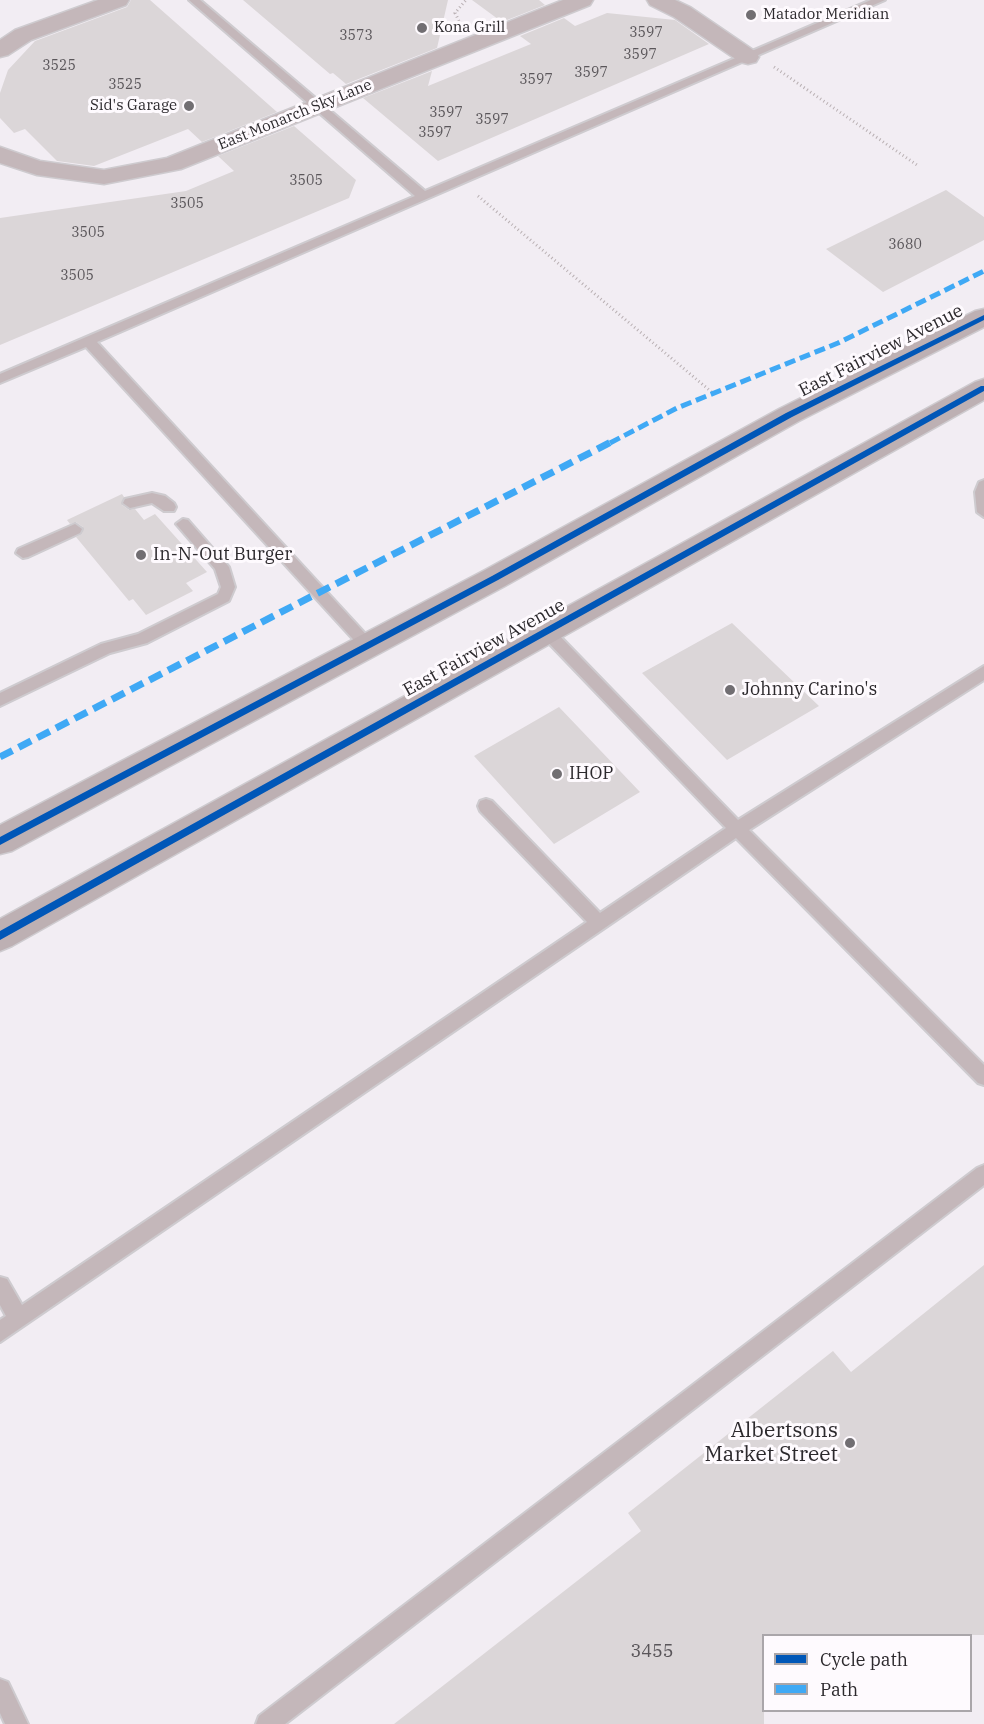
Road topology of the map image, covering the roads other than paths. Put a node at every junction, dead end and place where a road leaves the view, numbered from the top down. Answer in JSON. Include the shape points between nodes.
{"nodes":[{"id":1,"x":118,"y":0,"type":"edge"},
{"id":2,"x":194,"y":0,"type":"edge"},
{"id":3,"x":582,"y":0,"type":"edge"},
{"id":4,"x":658,"y":0,"type":"edge"},
{"id":5,"x":880,"y":0,"type":"edge"},
{"id":6,"x":0,"y":50,"type":"edge"},
{"id":7,"x":752,"y":55,"type":"junction"},
{"id":8,"x":318,"y":106,"type":"junction"},
{"id":9,"x":0,"y":154,"type":"edge"},
{"id":10,"x":424,"y":197,"type":"junction"},
{"id":11,"x":984,"y":317,"type":"edge"},
{"id":12,"x":88,"y":341,"type":"junction"},
{"id":13,"x":0,"y":379,"type":"edge"},
{"id":14,"x":984,"y":388,"type":"edge"},
{"id":15,"x":984,"y":484,"type":"edge"},
{"id":16,"x":130,"y":503,"type":"dead end"},
{"id":17,"x":169,"y":507,"type":"dead end"},
{"id":18,"x":984,"y":512,"type":"edge"},
{"id":19,"x":183,"y":524,"type":"dead end"},
{"id":20,"x":75,"y":529,"type":"dead end"},
{"id":21,"x":23,"y":553,"type":"dead end"},
{"id":22,"x":547,"y":632,"type":"junction"},
{"id":23,"x":367,"y":645,"type":"junction"},
{"id":24,"x":984,"y":672,"type":"edge"},
{"id":25,"x":0,"y":700,"type":"edge"},
{"id":26,"x":486,"y":806,"type":"dead end"},
{"id":27,"x":737,"y":829,"type":"junction"},
{"id":28,"x":0,"y":841,"type":"edge"},
{"id":29,"x":599,"y":922,"type":"junction"},
{"id":30,"x":0,"y":936,"type":"edge"},
{"id":31,"x":984,"y":1077,"type":"edge"},
{"id":32,"x":984,"y":1173,"type":"edge"},
{"id":33,"x":0,"y":1286,"type":"edge"},
{"id":34,"x":19,"y":1319,"type":"junction"},
{"id":35,"x":0,"y":1332,"type":"edge"},
{"id":36,"x":0,"y":1690,"type":"edge"},
{"id":37,"x":17,"y":1724,"type":"edge"},
{"id":38,"x":267,"y":1724,"type":"edge"}],
"edges":[{"from":1,"to":6,"type":"street","via":[[40,28]]},
{"from":2,"to":8,"type":"lane"},
{"from":3,"to":8,"type":"street","name":"East Monarch Sky Lane"},
{"from":4,"to":7,"type":"street"},
{"from":5,"to":7,"type":"lane"},
{"from":7,"to":10,"type":"lane"},
{"from":8,"to":9,"type":"street","name":"East Monarch Sky Lane","via":[[173,164],[119,176],[38,168]]},
{"from":8,"to":10,"type":"lane"},
{"from":10,"to":12,"type":"lane"},
{"from":11,"to":23,"type":"main road","name":"East Fairview Avenue","via":[[789,416]]},
{"from":12,"to":13,"type":"lane"},
{"from":12,"to":23,"type":"lane"},
{"from":14,"to":22,"type":"main road","name":"East Fairview Avenue"},
{"from":15,"to":18,"type":"lane"},
{"from":16,"to":17,"type":"lane","via":[[152,498]]},
{"from":19,"to":25,"type":"lane","via":[[222,567],[228,587],[224,597],[142,639],[106,648]]},
{"from":20,"to":21,"type":"lane"},
{"from":22,"to":27,"type":"lane"},
{"from":22,"to":30,"type":"main road","name":"East Fairview Avenue"},
{"from":23,"to":28,"type":"main road","name":"East Fairview Avenue"},
{"from":24,"to":27,"type":"lane"},
{"from":26,"to":29,"type":"lane"},
{"from":27,"to":29,"type":"lane"},
{"from":27,"to":31,"type":"lane"},
{"from":29,"to":34,"type":"lane"},
{"from":32,"to":38,"type":"lane"},
{"from":33,"to":34,"type":"lane"},
{"from":34,"to":35,"type":"lane"},
{"from":36,"to":37,"type":"lane"}]}
